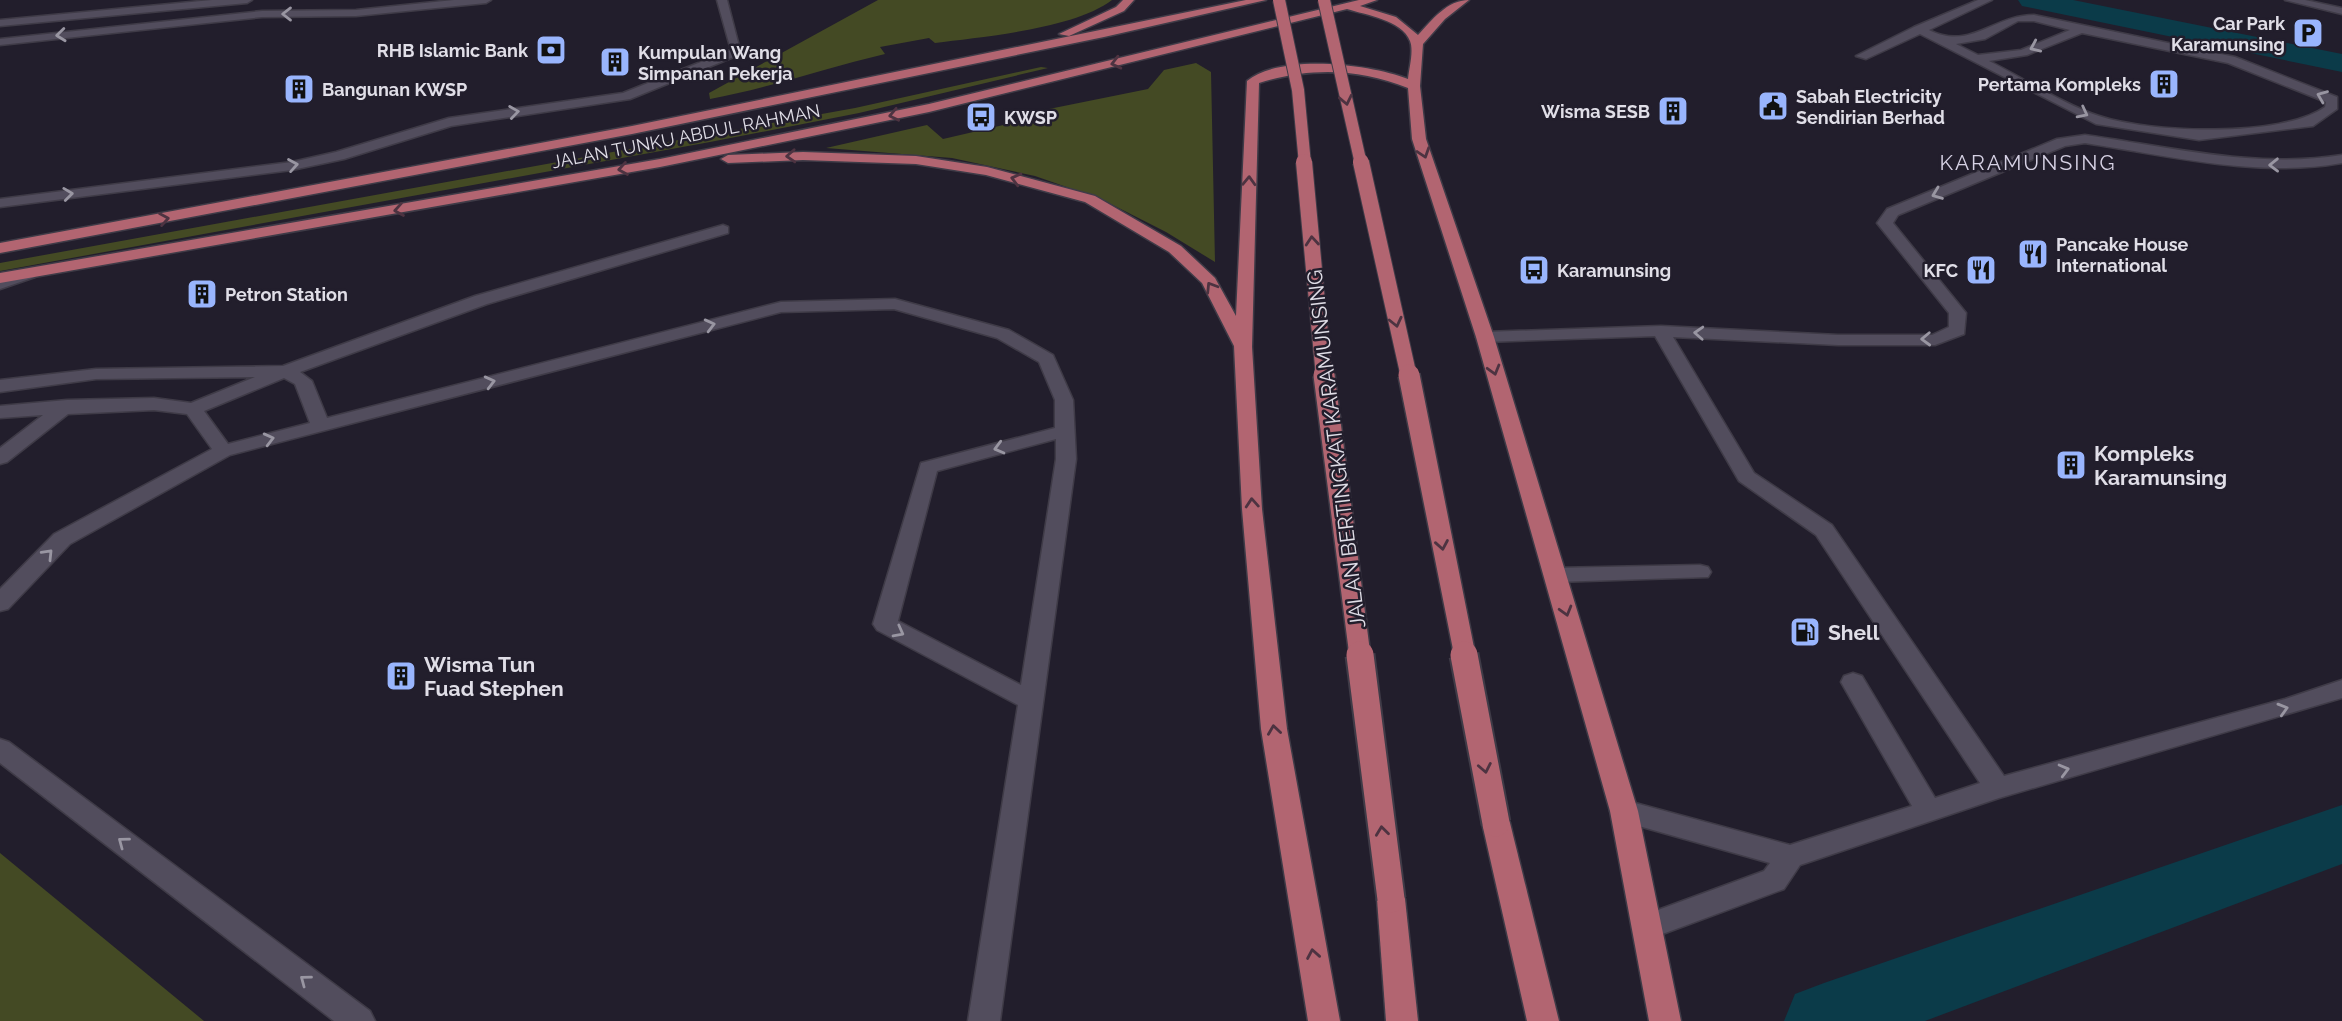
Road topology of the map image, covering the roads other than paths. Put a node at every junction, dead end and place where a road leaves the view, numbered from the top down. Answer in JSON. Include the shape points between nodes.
{"nodes":[{"id":1,"x":247,"y":0,"type":"edge"},
{"id":2,"x":486,"y":0,"type":"edge"},
{"id":3,"x":722,"y":0,"type":"edge"},
{"id":4,"x":1129,"y":0,"type":"edge"},
{"id":5,"x":1262,"y":0,"type":"edge"},
{"id":6,"x":1279,"y":0,"type":"edge"},
{"id":7,"x":1318,"y":0,"type":"edge"},
{"id":8,"x":1324,"y":0,"type":"edge"},
{"id":9,"x":1372,"y":0,"type":"edge"},
{"id":10,"x":1464,"y":0,"type":"edge"},
{"id":11,"x":1987,"y":0,"type":"edge"},
{"id":12,"x":2290,"y":0,"type":"edge"},
{"id":13,"x":1958,"y":1,"type":"edge"},
{"id":14,"x":1349,"y":6,"type":"junction"},
{"id":15,"x":2342,"y":11,"type":"edge"},
{"id":16,"x":0,"y":23,"type":"edge"},
{"id":17,"x":1920,"y":28,"type":"junction"},
{"id":18,"x":2081,"y":29,"type":"junction"},
{"id":19,"x":0,"y":42,"type":"edge"},
{"id":20,"x":1947,"y":42,"type":"junction"},
{"id":21,"x":1417,"y":43,"type":"junction"},
{"id":22,"x":1039,"y":48,"type":"junction"},
{"id":23,"x":1017,"y":53,"type":"junction"},
{"id":24,"x":1862,"y":56,"type":"dead end"},
{"id":25,"x":1980,"y":58,"type":"junction"},
{"id":26,"x":1056,"y":67,"type":"junction"},
{"id":27,"x":1415,"y":86,"type":"junction"},
{"id":28,"x":2342,"y":159,"type":"edge"},
{"id":29,"x":660,"y":163,"type":"junction"},
{"id":30,"x":0,"y":203,"type":"edge"},
{"id":31,"x":723,"y":230,"type":"dead end"},
{"id":32,"x":0,"y":248,"type":"edge"},
{"id":33,"x":29,"y":274,"type":"junction"},
{"id":34,"x":0,"y":278,"type":"edge"},
{"id":35,"x":0,"y":284,"type":"edge"},
{"id":36,"x":1661,"y":331,"type":"junction"},
{"id":37,"x":1485,"y":337,"type":"junction"},
{"id":38,"x":1243,"y":347,"type":"junction"},
{"id":39,"x":285,"y":371,"type":"junction"},
{"id":40,"x":96,"y":374,"type":"junction"},
{"id":41,"x":36,"y":381,"type":"junction"},
{"id":42,"x":0,"y":386,"type":"edge"},
{"id":43,"x":66,"y":407,"type":"junction"},
{"id":44,"x":193,"y":409,"type":"junction"},
{"id":45,"x":3,"y":416,"type":"edge"},
{"id":46,"x":321,"y":426,"type":"junction"},
{"id":47,"x":1065,"y":431,"type":"junction"},
{"id":48,"x":223,"y":451,"type":"junction"},
{"id":49,"x":0,"y":458,"type":"edge"},
{"id":50,"x":1700,"y":572,"type":"dead end"},
{"id":51,"x":1555,"y":575,"type":"junction"},
{"id":52,"x":0,"y":603,"type":"edge"},
{"id":53,"x":1853,"y":682,"type":"dead end"},
{"id":54,"x":2342,"y":689,"type":"edge"},
{"id":55,"x":1031,"y":701,"type":"junction"},
{"id":56,"x":0,"y":749,"type":"edge"},
{"id":57,"x":1998,"y":788,"type":"junction"},
{"id":58,"x":1624,"y":811,"type":"junction"},
{"id":59,"x":1929,"y":811,"type":"junction"},
{"id":60,"x":1790,"y":858,"type":"junction"},
{"id":61,"x":1649,"y":926,"type":"junction"},
{"id":62,"x":359,"y":1021,"type":"edge"},
{"id":63,"x":984,"y":1021,"type":"edge"},
{"id":64,"x":1324,"y":1021,"type":"edge"},
{"id":65,"x":1402,"y":1021,"type":"edge"},
{"id":66,"x":1543,"y":1021,"type":"edge"},
{"id":67,"x":1665,"y":1021,"type":"edge"}],
"edges":[{"from":1,"to":16,"type":"street"},
{"from":2,"to":19,"type":"street","one_way":true,"via":[[356,13],[262,14]]},
{"from":30,"to":3,"type":"street","one_way":true,"via":[[292,166],[449,122],[626,96],[737,52]]},
{"from":4,"to":22,"type":"main road","via":[[1120,9]]},
{"from":5,"to":22,"type":"main road","name":"JALAN TUNKU ABDUL RAHMAN"},
{"from":65,"to":6,"type":"main road","name":"JALAN BERTINGKAT KARAMUNSING","one_way":true,"bridge":true,"via":[[1391,899],[1321,351],[1298,90]]},
{"from":7,"to":14,"type":"main road"},
{"from":8,"to":66,"type":"main road","one_way":true,"bridge":true,"via":[[1427,457],[1496,823]]},
{"from":9,"to":14,"type":"main road","name":"JALAN TUNKU ABDUL RAHMAN"},
{"from":10,"to":21,"type":"main road"},
{"from":11,"to":17,"type":"street"},
{"from":12,"to":15,"type":"street"},
{"from":13,"to":17,"type":"street","via":[[1930,15]]},
{"from":14,"to":21,"type":"main road","via":[[1392,19]]},
{"from":14,"to":26,"type":"main road","name":"JALAN TUNKU ABDUL RAHMAN","one_way":true},
{"from":17,"to":20,"type":"street"},
{"from":17,"to":24,"type":"street"},
{"from":18,"to":20,"type":"street","via":[[2034,18],[2016,19],[1981,37]]},
{"from":18,"to":25,"type":"street","one_way":true,"via":[[2023,53]]},
{"from":25,"to":18,"type":"street","one_way":true,"via":[[2096,120],[2199,136],[2313,122],[2331,108],[2333,100],[2231,61]]},
{"from":20,"to":25,"type":"street"},
{"from":21,"to":27,"type":"main road"},
{"from":22,"to":23,"type":"main road","name":"JALAN TUNKU ABDUL RAHMAN"},
{"from":23,"to":26,"type":"main road"},
{"from":32,"to":23,"type":"main road","name":"JALAN TUNKU ABDUL RAHMAN","one_way":true,"via":[[277,199]]},
{"from":26,"to":29,"type":"main road","name":"JALAN TUNKU ABDUL RAHMAN","one_way":true,"via":[[929,108]]},
{"from":27,"to":37,"type":"main road","one_way":true,"via":[[1419,139]]},
{"from":38,"to":27,"type":"main road","one_way":true,"via":[[1253,81],[1283,70],[1321,65],[1390,75]]},
{"from":28,"to":36,"type":"street","one_way":true,"via":[[2261,165],[2115,142],[2062,142],[1892,212],[1885,223],[1956,313],[1958,330],[1936,340]]},
{"from":29,"to":33,"type":"main road","name":"JALAN TUNKU ABDUL RAHMAN","one_way":true},
{"from":38,"to":29,"type":"main road","one_way":true,"via":[[1209,281],[1175,248],[1090,199],[986,171],[916,160],[803,156]]},
{"from":31,"to":39,"type":"street","via":[[481,300]]},
{"from":33,"to":34,"type":"main road","name":"JALAN TUNKU ABDUL RAHMAN"},
{"from":33,"to":35,"type":"street"},
{"from":36,"to":37,"type":"street"},
{"from":36,"to":57,"type":"street","via":[[1746,477],[1824,530]]},
{"from":37,"to":51,"type":"main road","one_way":true},
{"from":64,"to":38,"type":"main road","one_way":true,"via":[[1274,729],[1252,509]]},
{"from":39,"to":40,"type":"street"},
{"from":39,"to":44,"type":"street"},
{"from":39,"to":46,"type":"street","via":[[303,381]]},
{"from":40,"to":41,"type":"street"},
{"from":40,"to":43,"type":"street"},
{"from":41,"to":42,"type":"street"},
{"from":41,"to":45,"type":"street"},
{"from":43,"to":44,"type":"street","via":[[154,404]]},
{"from":43,"to":45,"type":"street"},
{"from":43,"to":49,"type":"street"},
{"from":44,"to":48,"type":"street"},
{"from":46,"to":47,"type":"street","one_way":true,"via":[[781,307],[895,304],[1003,334],[1047,359],[1064,400]]},
{"from":48,"to":46,"type":"street","one_way":true},
{"from":47,"to":55,"type":"street","via":[[1066,459]]},
{"from":47,"to":55,"type":"street","one_way":true,"via":[[928,467],[885,624]]},
{"from":52,"to":48,"type":"street","one_way":true,"via":[[62,539]]},
{"from":50,"to":51,"type":"street"},
{"from":51,"to":58,"type":"main road","one_way":true},
{"from":53,"to":59,"type":"street"},
{"from":57,"to":54,"type":"street","one_way":true},
{"from":55,"to":63,"type":"street"},
{"from":62,"to":56,"type":"street","one_way":true},
{"from":57,"to":59,"type":"street"},
{"from":58,"to":60,"type":"street"},
{"from":58,"to":61,"type":"main road"},
{"from":59,"to":60,"type":"street"},
{"from":60,"to":61,"type":"street","via":[[1774,880]]},
{"from":61,"to":67,"type":"main road"}]}
